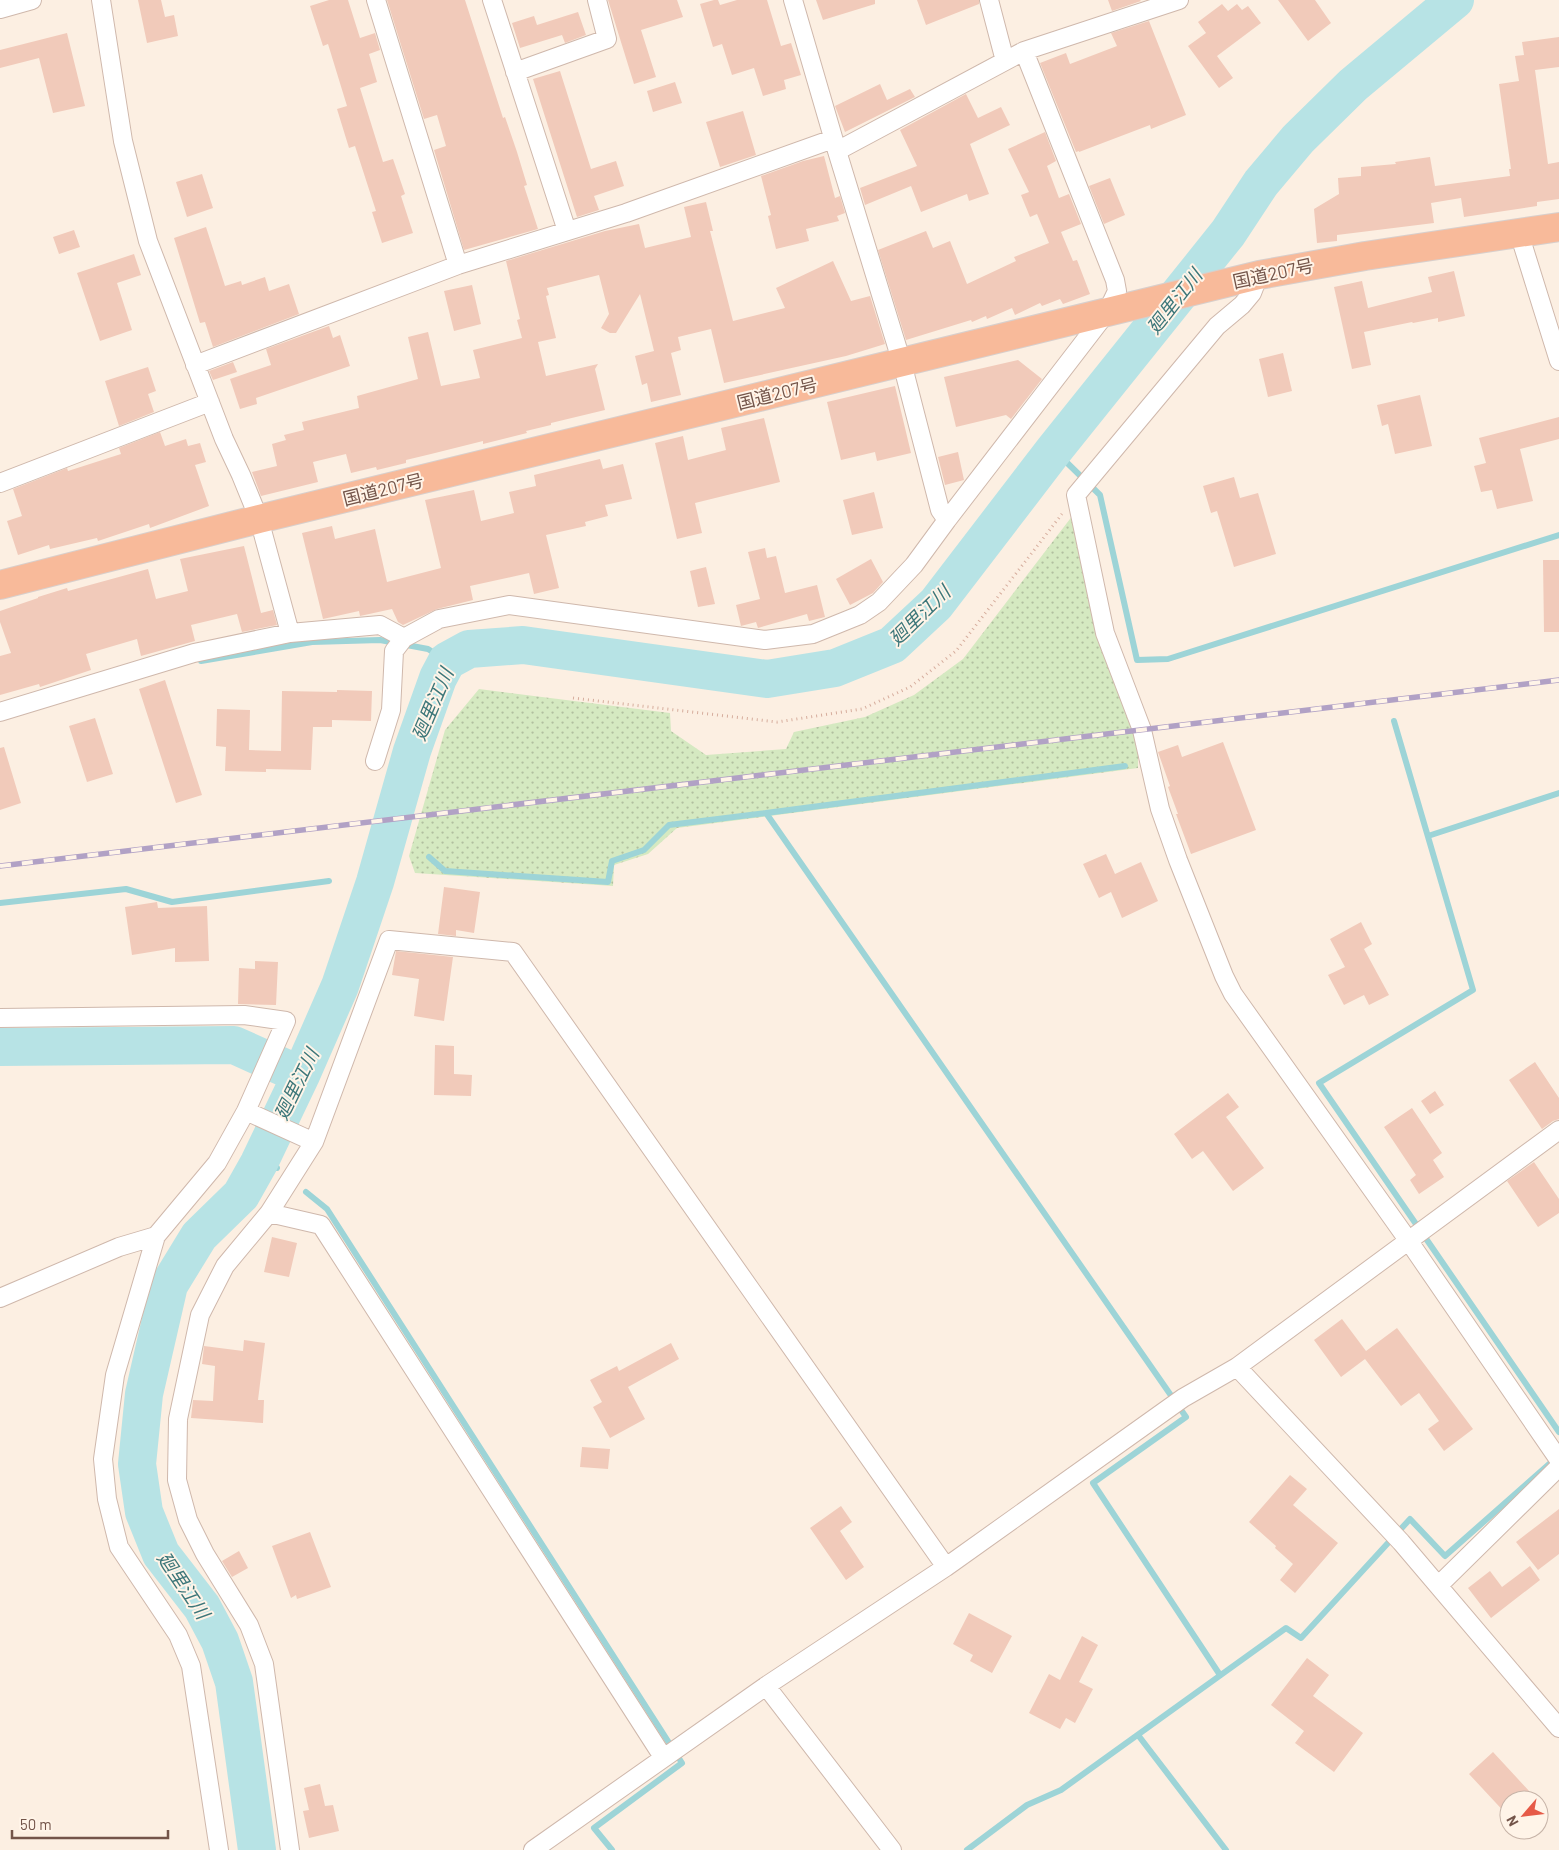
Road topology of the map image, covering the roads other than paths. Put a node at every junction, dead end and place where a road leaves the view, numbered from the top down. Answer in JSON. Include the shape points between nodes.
{"nodes":[{"id":1,"x":32,"y":0,"type":"edge"},
{"id":2,"x":101,"y":0,"type":"edge"},
{"id":3,"x":376,"y":0,"type":"edge"},
{"id":4,"x":492,"y":0,"type":"edge"},
{"id":5,"x":597,"y":0,"type":"edge"},
{"id":6,"x":793,"y":0,"type":"edge"},
{"id":7,"x":988,"y":0,"type":"edge"},
{"id":8,"x":1179,"y":0,"type":"edge"},
{"id":9,"x":0,"y":9,"type":"edge"},
{"id":10,"x":1024,"y":51,"type":"junction"},
{"id":11,"x":1005,"y":61,"type":"junction"},
{"id":12,"x":515,"y":72,"type":"junction"},
{"id":13,"x":835,"y":145,"type":"junction"},
{"id":14,"x":1559,"y":227,"type":"edge"},
{"id":15,"x":566,"y":231,"type":"junction"},
{"id":16,"x":1519,"y":233,"type":"junction"},
{"id":17,"x":458,"y":265,"type":"junction"},
{"id":18,"x":1259,"y":275,"type":"junction"},
{"id":19,"x":1107,"y":312,"type":"junction"},
{"id":20,"x":1559,"y":361,"type":"edge"},
{"id":21,"x":902,"y":363,"type":"junction"},
{"id":22,"x":196,"y":365,"type":"junction"},
{"id":23,"x":210,"y":402,"type":"junction"},
{"id":24,"x":0,"y":482,"type":"edge"},
{"id":25,"x":258,"y":519,"type":"junction"},
{"id":26,"x":947,"y":520,"type":"junction"},
{"id":27,"x":0,"y":585,"type":"edge"},
{"id":28,"x":290,"y":633,"type":"junction"},
{"id":29,"x":399,"y":644,"type":"junction"},
{"id":30,"x":0,"y":712,"type":"edge"},
{"id":31,"x":375,"y":761,"type":"dead end"},
{"id":32,"x":0,"y":1018,"type":"edge"},
{"id":33,"x":246,"y":1111,"type":"junction"},
{"id":34,"x":1559,"y":1130,"type":"edge"},
{"id":35,"x":314,"y":1142,"type":"junction"},
{"id":36,"x":269,"y":1213,"type":"junction"},
{"id":37,"x":1416,"y":1234,"type":"junction"},
{"id":38,"x":156,"y":1236,"type":"junction"},
{"id":39,"x":0,"y":1298,"type":"edge"},
{"id":40,"x":1237,"y":1367,"type":"junction"},
{"id":41,"x":1557,"y":1459,"type":"edge"},
{"id":42,"x":946,"y":1566,"type":"junction"},
{"id":43,"x":1439,"y":1585,"type":"junction"},
{"id":44,"x":766,"y":1686,"type":"junction"},
{"id":45,"x":1559,"y":1728,"type":"edge"},
{"id":46,"x":670,"y":1752,"type":"junction"},
{"id":47,"x":219,"y":1850,"type":"edge"},
{"id":48,"x":290,"y":1850,"type":"edge"},
{"id":49,"x":533,"y":1850,"type":"edge"},
{"id":50,"x":892,"y":1850,"type":"edge"}],
"edges":[{"from":1,"to":9,"type":"street"},
{"from":2,"to":22,"type":"street","via":[[123,141],[148,241]]},
{"from":3,"to":17,"type":"street"},
{"from":4,"to":12,"type":"street"},
{"from":5,"to":12,"type":"street","via":[[607,39]]},
{"from":6,"to":13,"type":"street"},
{"from":7,"to":11,"type":"street"},
{"from":8,"to":10,"type":"street"},
{"from":10,"to":11,"type":"street"},
{"from":10,"to":19,"type":"street","via":[[1115,280],[1117,292]]},
{"from":11,"to":13,"type":"street"},
{"from":12,"to":15,"type":"street"},
{"from":13,"to":15,"type":"street"},
{"from":13,"to":21,"type":"street"},
{"from":14,"to":16,"type":"highway","name":"国道207号"},
{"from":15,"to":17,"type":"street"},
{"from":16,"to":18,"type":"highway","name":"国道207号"},
{"from":16,"to":20,"type":"street"},
{"from":17,"to":22,"type":"street"},
{"from":18,"to":19,"type":"highway","name":"国道207号"},
{"from":18,"to":37,"type":"street","via":[[1252,293],[1242,305],[1217,326],[1083,486],[1105,632],[1142,730],[1160,809],[1178,860],[1233,994]]},
{"from":19,"to":21,"type":"highway","name":"国道207号"},
{"from":19,"to":26,"type":"street"},
{"from":21,"to":25,"type":"highway","name":"国道207号"},
{"from":21,"to":26,"type":"street","via":[[940,510]]},
{"from":22,"to":23,"type":"street"},
{"from":23,"to":24,"type":"street"},
{"from":23,"to":25,"type":"street"},
{"from":25,"to":27,"type":"highway","name":"国道207号"},
{"from":25,"to":28,"type":"street"},
{"from":26,"to":29,"type":"street","via":[[914,565],[880,602],[860,615],[813,634],[765,640],[509,605],[439,619]]},
{"from":28,"to":29,"type":"street","via":[[380,625]]},
{"from":28,"to":30,"type":"street","via":[[194,653]]},
{"from":29,"to":31,"type":"street","via":[[391,710]]},
{"from":32,"to":33,"type":"street","via":[[244,1014],[286,1021]]},
{"from":33,"to":35,"type":"street"},
{"from":33,"to":38,"type":"street","via":[[217,1163]]},
{"from":34,"to":37,"type":"street"},
{"from":35,"to":36,"type":"street"},
{"from":35,"to":42,"type":"street","via":[[389,940],[513,952]]},
{"from":36,"to":46,"type":"street","via":[[321,1225]]},
{"from":36,"to":48,"type":"street","via":[[225,1266],[200,1316],[178,1419],[177,1480],[188,1520],[205,1554],[250,1624],[264,1664]]},
{"from":37,"to":40,"type":"street"},
{"from":37,"to":41,"type":"street"},
{"from":38,"to":39,"type":"street","via":[[119,1246]]},
{"from":38,"to":47,"type":"street","via":[[115,1375],[103,1459],[107,1499],[119,1547],[178,1635],[191,1666]]},
{"from":40,"to":42,"type":"street","via":[[1176,1403]]},
{"from":40,"to":43,"type":"street"},
{"from":41,"to":43,"type":"street"},
{"from":42,"to":44,"type":"street"},
{"from":43,"to":45,"type":"street"},
{"from":44,"to":46,"type":"street"},
{"from":44,"to":50,"type":"street"},
{"from":46,"to":49,"type":"street"}]}
